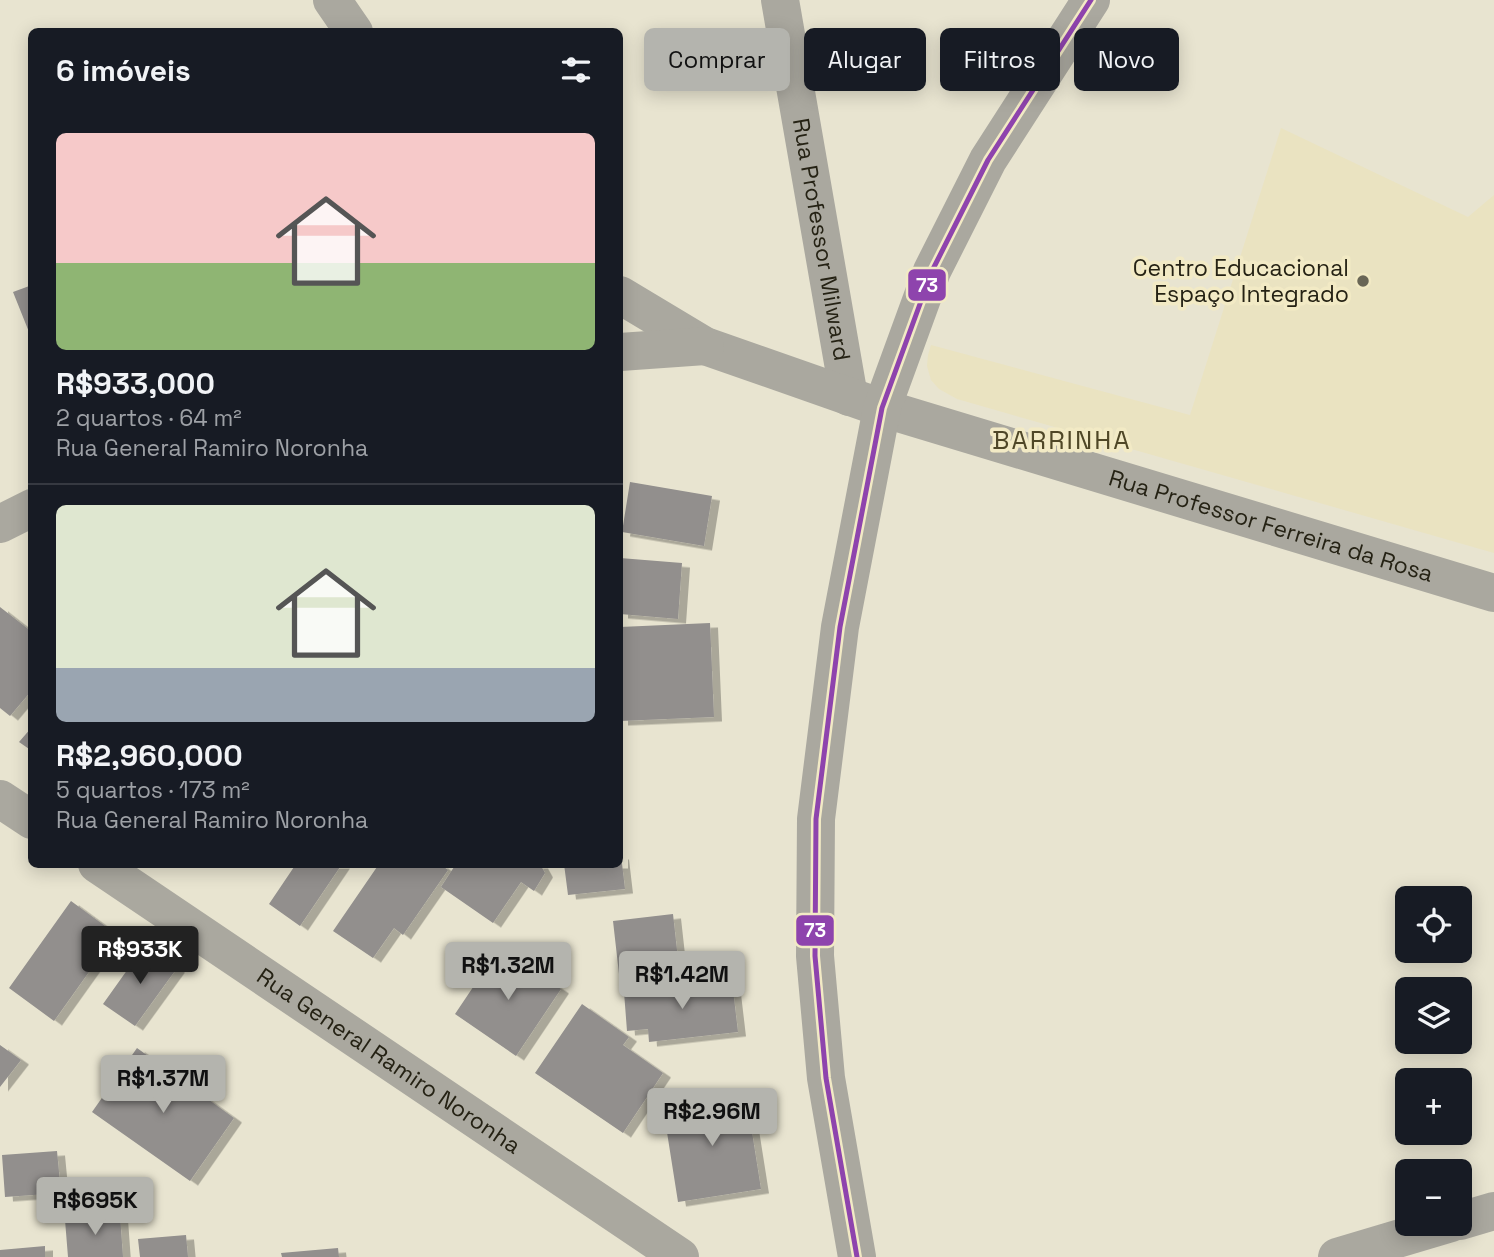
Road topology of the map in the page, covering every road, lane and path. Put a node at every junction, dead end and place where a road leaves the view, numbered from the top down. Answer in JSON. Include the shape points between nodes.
{"nodes":[{"id":1,"x":332,"y":0,"type":"edge"},
{"id":2,"x":779,"y":0,"type":"edge"},
{"id":3,"x":1091,"y":0,"type":"edge"},
{"id":4,"x":351,"y":28,"type":"edge"},
{"id":5,"x":623,"y":297,"type":"edge"},
{"id":6,"x":705,"y":346,"type":"junction"},
{"id":7,"x":623,"y":352,"type":"edge"},
{"id":8,"x":865,"y":402,"type":"junction"},
{"id":9,"x":28,"y":510,"type":"edge"},
{"id":10,"x":0,"y":524,"type":"edge"},
{"id":11,"x":1494,"y":593,"type":"edge"},
{"id":12,"x":0,"y":799,"type":"edge"},
{"id":13,"x":28,"y":817,"type":"edge"},
{"id":14,"x":103,"y":868,"type":"edge"},
{"id":15,"x":1494,"y":1211,"type":"edge"},
{"id":16,"x":1472,"y":1217,"type":"edge"},
{"id":17,"x":1407,"y":1236,"type":"edge"},
{"id":18,"x":680,"y":1257,"type":"edge"},
{"id":19,"x":857,"y":1257,"type":"edge"},
{"id":20,"x":1337,"y":1257,"type":"edge"}],
"edges":[{"from":1,"to":4,"type":"street"},
{"from":2,"to":8,"type":"street","name":"Rua Professor Milward"},
{"from":3,"to":8,"type":"street","via":[[988,160]]},
{"from":5,"to":6,"type":"street","name":"Rua Professor Ferreira da Rosa"},
{"from":6,"to":7,"type":"street"},
{"from":6,"to":8,"type":"street","name":"Rua Professor Ferreira da Rosa"},
{"from":8,"to":11,"type":"street","name":"Rua Professor Ferreira da Rosa"},
{"from":8,"to":19,"type":"street","via":[[816,819],[815,956],[826,1078]]},
{"from":9,"to":10,"type":"street"},
{"from":12,"to":13,"type":"street"},
{"from":14,"to":18,"type":"street","name":"Rua General Ramiro Noronha"},
{"from":15,"to":16,"type":"street"},
{"from":17,"to":20,"type":"street"}]}
